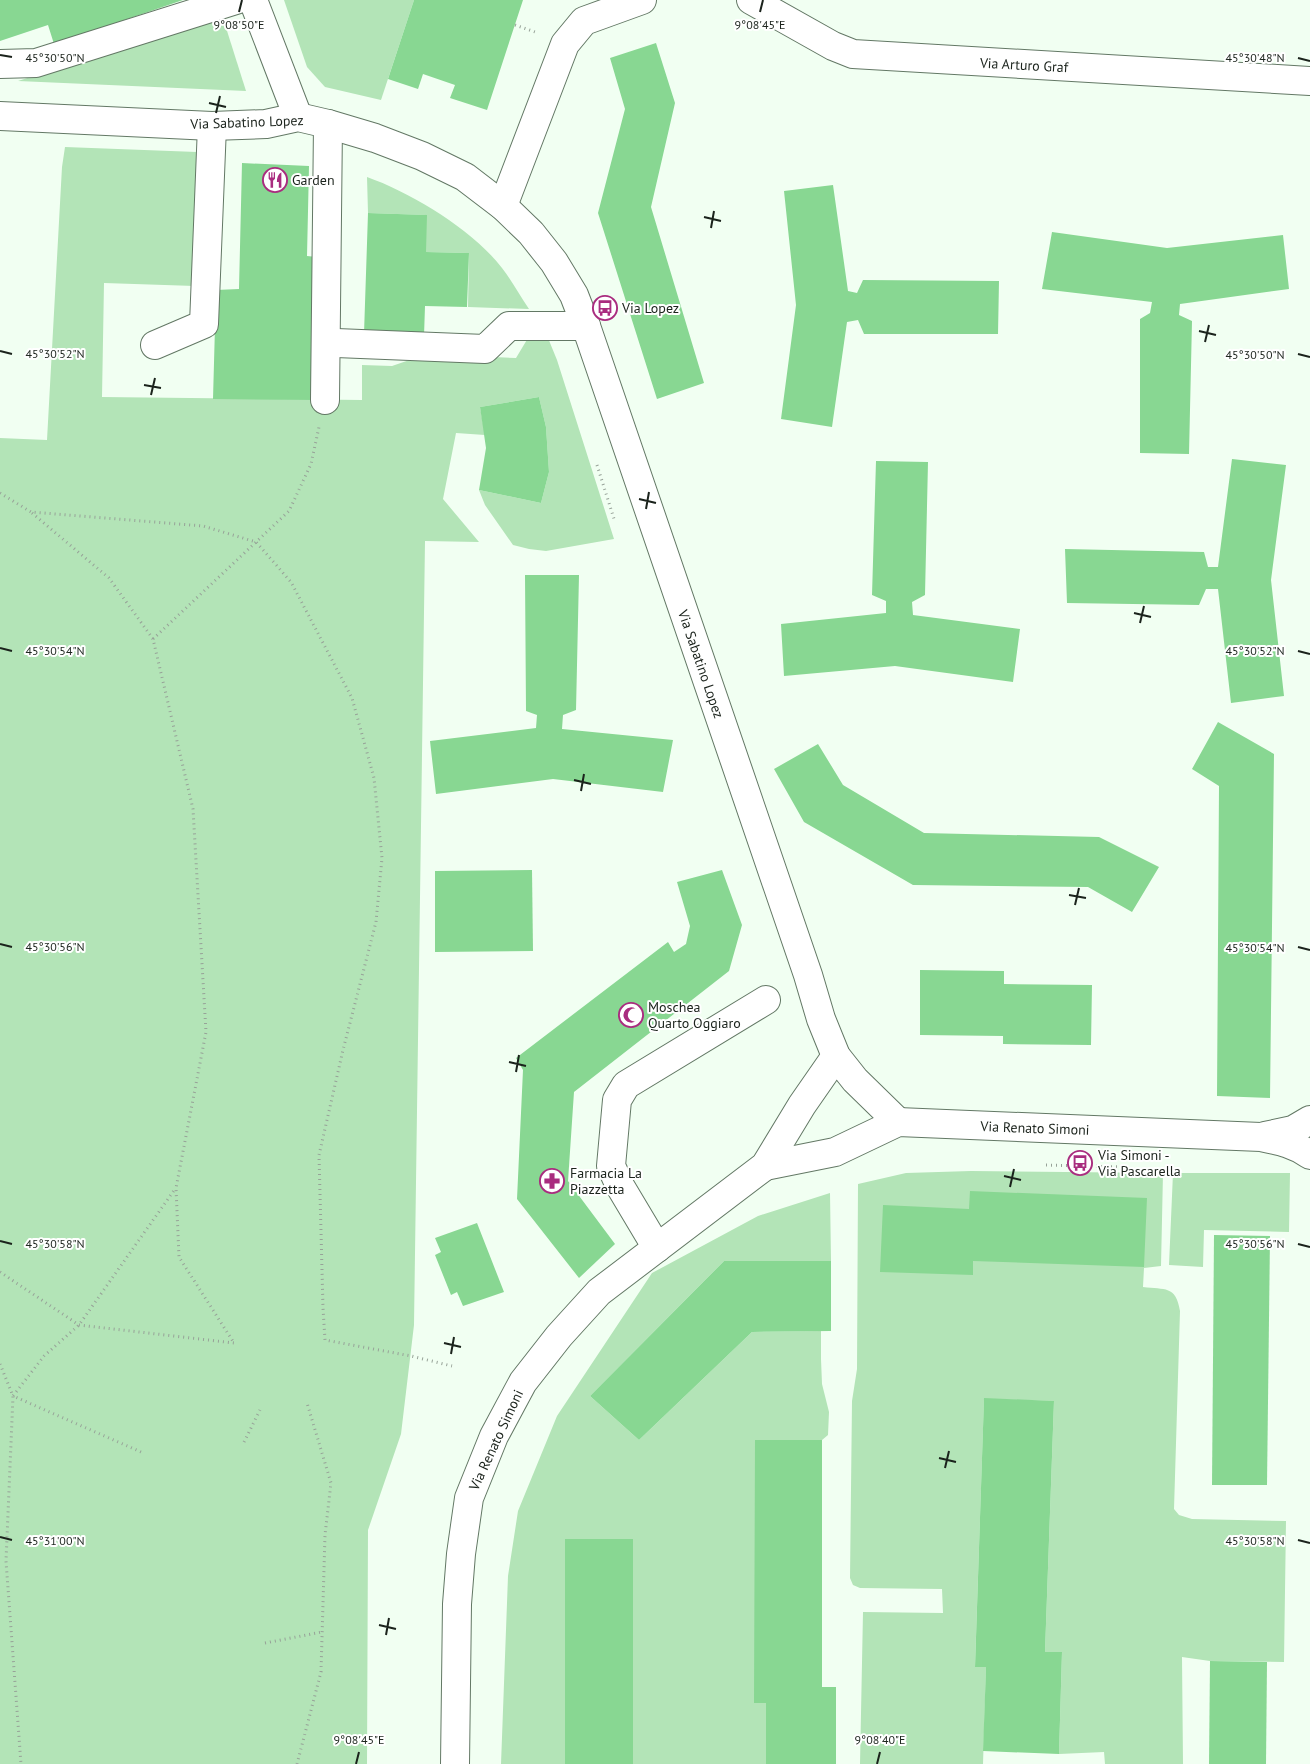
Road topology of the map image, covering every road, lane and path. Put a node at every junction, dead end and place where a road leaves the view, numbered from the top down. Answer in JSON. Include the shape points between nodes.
{"nodes":[{"id":1,"x":236,"y":0,"type":"edge"},
{"id":2,"x":253,"y":0,"type":"edge"},
{"id":3,"x":642,"y":0,"type":"edge"},
{"id":4,"x":751,"y":0,"type":"edge"},
{"id":5,"x":515,"y":25,"type":"dead end"},
{"id":6,"x":536,"y":32,"type":"dead end"},
{"id":7,"x":0,"y":64,"type":"edge"},
{"id":8,"x":1310,"y":81,"type":"edge"},
{"id":9,"x":0,"y":116,"type":"edge"},
{"id":10,"x":298,"y":117,"type":"junction"},
{"id":11,"x":328,"y":124,"type":"junction"},
{"id":12,"x":212,"y":126,"type":"junction"},
{"id":13,"x":503,"y":206,"type":"junction"},
{"id":14,"x":586,"y":326,"type":"junction"},
{"id":15,"x":336,"y":343,"type":"dead end"},
{"id":16,"x":155,"y":345,"type":"dead end"},
{"id":17,"x":325,"y":400,"type":"joint"},
{"id":18,"x":597,"y":465,"type":"dead end"},
{"id":19,"x":0,"y":493,"type":"edge"},
{"id":20,"x":31,"y":512,"type":"junction"},
{"id":21,"x":615,"y":522,"type":"dead end"},
{"id":22,"x":256,"y":542,"type":"junction"},
{"id":23,"x":153,"y":639,"type":"junction"},
{"id":24,"x":766,"y":1000,"type":"dead end"},
{"id":25,"x":836,"y":1056,"type":"junction"},
{"id":26,"x":1310,"y":1120,"type":"edge"},
{"id":27,"x":898,"y":1122,"type":"junction"},
{"id":28,"x":1261,"y":1137,"type":"junction"},
{"id":29,"x":1310,"y":1155,"type":"edge"},
{"id":30,"x":1046,"y":1165,"type":"dead end"},
{"id":31,"x":765,"y":1166,"type":"junction"},
{"id":32,"x":1123,"y":1167,"type":"dead end"},
{"id":33,"x":176,"y":1188,"type":"junction"},
{"id":34,"x":657,"y":1248,"type":"junction"},
{"id":35,"x":0,"y":1272,"type":"edge"},
{"id":36,"x":79,"y":1325,"type":"junction"},
{"id":37,"x":0,"y":1364,"type":"edge"},
{"id":38,"x":452,"y":1366,"type":"dead end"},
{"id":39,"x":13,"y":1396,"type":"junction"},
{"id":40,"x":307,"y":1403,"type":"dead end"},
{"id":41,"x":260,"y":1410,"type":"dead end"},
{"id":42,"x":244,"y":1442,"type":"dead end"},
{"id":43,"x":141,"y":1452,"type":"dead end"},
{"id":44,"x":322,"y":1632,"type":"junction"},
{"id":45,"x":265,"y":1643,"type":"dead end"},
{"id":46,"x":21,"y":1764,"type":"edge"},
{"id":47,"x":297,"y":1764,"type":"edge"},
{"id":48,"x":455,"y":1764,"type":"edge"}],
"edges":[{"from":1,"to":7,"type":"street","via":[[36,64]]},
{"from":2,"to":10,"type":"street"},
{"from":3,"to":13,"type":"street","via":[[584,22],[565,44]]},
{"from":4,"to":8,"type":"street","name":"Via Arturo Graf","via":[[853,54]]},
{"from":5,"to":6,"type":"path"},
{"from":9,"to":12,"type":"street","name":"Via Sabatino Lopez"},
{"from":10,"to":11,"type":"street","name":"Via Sabatino Lopez"},
{"from":10,"to":12,"type":"street","name":"Via Sabatino Lopez","via":[[266,124]]},
{"from":11,"to":13,"type":"street","name":"Via Sabatino Lopez","via":[[375,138],[465,176]]},
{"from":11,"to":17,"type":"street"},
{"from":12,"to":16,"type":"street","via":[[204,324]]},
{"from":13,"to":14,"type":"street","name":"Via Sabatino Lopez","via":[[531,233],[554,262],[574,295]]},
{"from":14,"to":15,"type":"street","via":[[509,326],[485,349]]},
{"from":14,"to":25,"type":"street","name":"Via Sabatino Lopez"},
{"from":17,"to":22,"type":"path","via":[[310,464],[290,511]]},
{"from":18,"to":21,"type":"path"},
{"from":19,"to":20,"type":"path"},
{"from":20,"to":22,"type":"path","via":[[204,526]]},
{"from":20,"to":23,"type":"path","via":[[109,578]]},
{"from":22,"to":23,"type":"path"},
{"from":22,"to":38,"type":"path","via":[[291,582],[352,698],[374,778],[382,858],[376,922],[319,1155],[325,1340]]},
{"from":23,"to":33,"type":"path","via":[[193,809],[206,1032]]},
{"from":24,"to":34,"type":"street","via":[[626,1085],[617,1100],[611,1166]]},
{"from":25,"to":27,"type":"street","name":"Via Sabatino Lopez","via":[[854,1080]]},
{"from":25,"to":31,"type":"street","name":"Via Renato Simoni","via":[[802,1104]]},
{"from":26,"to":28,"type":"street","via":[[1293,1130]]},
{"from":27,"to":28,"type":"street","name":"Via Renato Simoni"},
{"from":27,"to":31,"type":"street","name":"Via Renato Simoni","via":[[835,1152]]},
{"from":28,"to":29,"type":"street","name":"Via Renato Simoni","via":[[1297,1146]]},
{"from":30,"to":32,"type":"path"},
{"from":31,"to":34,"type":"street","name":"Via Renato Simoni"},
{"from":33,"to":36,"type":"path"},
{"from":33,"to":36,"type":"path","via":[[179,1257],[234,1343]]},
{"from":34,"to":48,"type":"street","name":"Via Renato Simoni","via":[[599,1292],[523,1382],[494,1436],[469,1498],[457,1604]]},
{"from":35,"to":36,"type":"path"},
{"from":36,"to":39,"type":"path","via":[[44,1356]]},
{"from":37,"to":39,"type":"path"},
{"from":39,"to":43,"type":"path"},
{"from":39,"to":46,"type":"path","via":[[6,1561]]},
{"from":40,"to":44,"type":"path","via":[[331,1483],[325,1535]]},
{"from":41,"to":42,"type":"path"},
{"from":44,"to":45,"type":"path"},
{"from":44,"to":47,"type":"path","via":[[321,1672]]}]}
